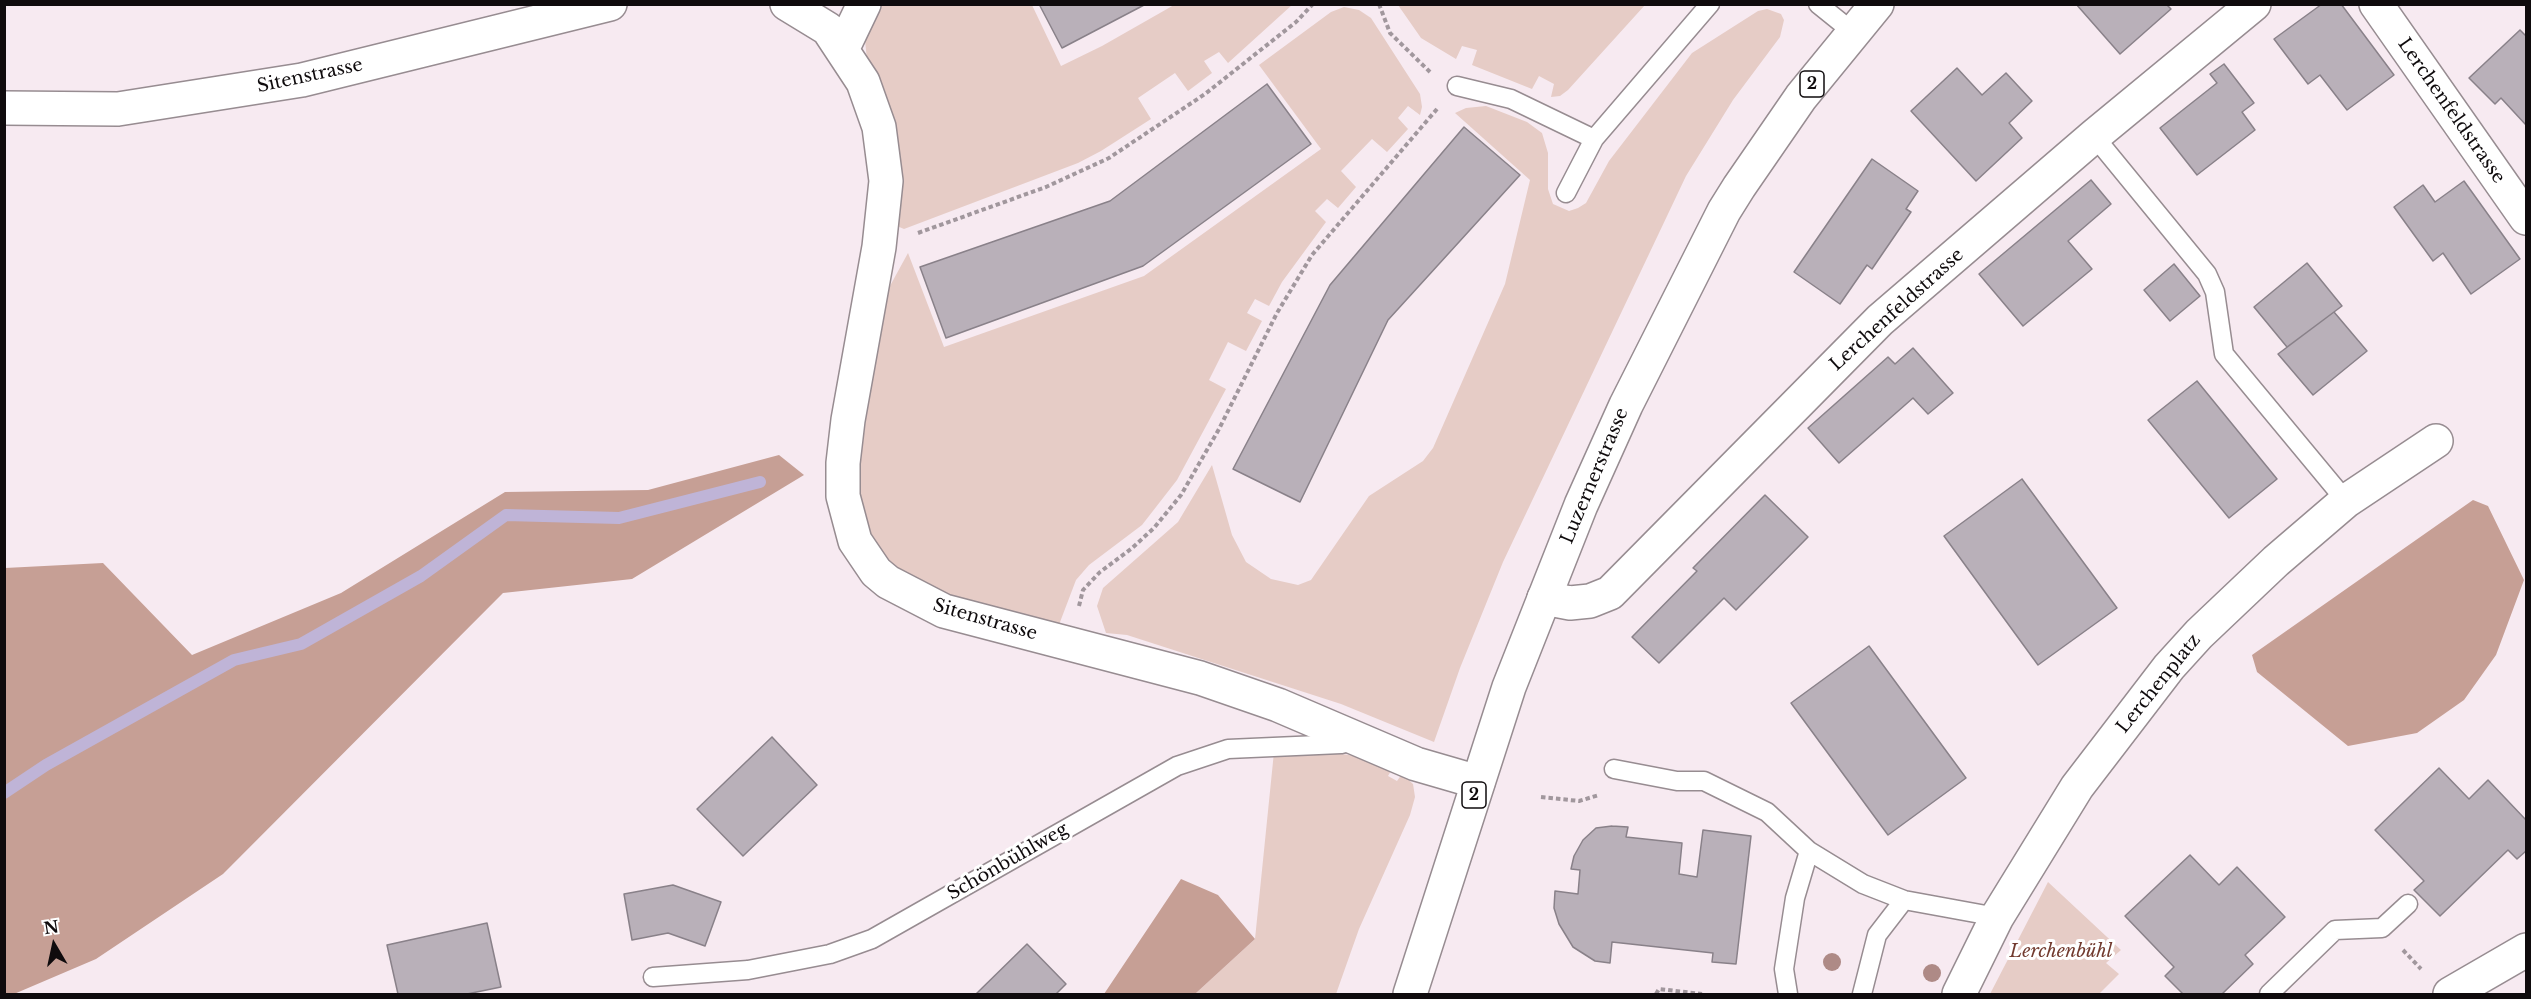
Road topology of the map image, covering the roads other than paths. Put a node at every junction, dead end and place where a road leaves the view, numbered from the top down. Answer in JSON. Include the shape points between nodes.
{"nodes":[{"id":1,"x":610,"y":4,"type":"edge"},
{"id":2,"x":787,"y":4,"type":"edge"},
{"id":3,"x":864,"y":4,"type":"edge"},
{"id":4,"x":1710,"y":4,"type":"edge"},
{"id":5,"x":1818,"y":4,"type":"edge"},
{"id":6,"x":1876,"y":4,"type":"edge"},
{"id":7,"x":2254,"y":4,"type":"edge"},
{"id":8,"x":2376,"y":4,"type":"edge"},
{"id":9,"x":1854,"y":33,"type":"junction"},
{"id":10,"x":842,"y":50,"type":"junction"},
{"id":11,"x":1457,"y":86,"type":"road end"},
{"id":12,"x":4,"y":108,"type":"edge"},
{"id":13,"x":2094,"y":136,"type":"junction"},
{"id":14,"x":1594,"y":139,"type":"junction"},
{"id":15,"x":1566,"y":193,"type":"dead end"},
{"id":16,"x":2526,"y":218,"type":"edge"},
{"id":17,"x":2436,"y":441,"type":"dead end"},
{"id":18,"x":2346,"y":501,"type":"junction"},
{"id":19,"x":1544,"y":598,"type":"junction"},
{"id":20,"x":1359,"y":739,"type":"junction"},
{"id":21,"x":1614,"y":769,"type":"road end"},
{"id":22,"x":1478,"y":782,"type":"junction"},
{"id":23,"x":1809,"y":851,"type":"junction"},
{"id":24,"x":1904,"y":900,"type":"junction"},
{"id":25,"x":2408,"y":904,"type":"dead end"},
{"id":26,"x":1997,"y":917,"type":"junction"},
{"id":27,"x":2526,"y":950,"type":"edge"},
{"id":28,"x":653,"y":977,"type":"dead end"},
{"id":29,"x":1410,"y":994,"type":"edge"},
{"id":30,"x":1788,"y":994,"type":"edge"},
{"id":31,"x":1862,"y":994,"type":"edge"},
{"id":32,"x":1959,"y":994,"type":"edge"},
{"id":33,"x":2269,"y":994,"type":"edge"},
{"id":34,"x":2450,"y":994,"type":"edge"}],
"edges":[{"from":1,"to":12,"type":"street","name":"Sitenstrasse","via":[[302,80],[118,109]]},
{"from":2,"to":10,"type":"street","name":"Sitenstrasse","via":[[828,28]]},
{"from":3,"to":10,"type":"street"},
{"from":4,"to":14,"type":"lane"},
{"from":5,"to":9,"type":"lane"},
{"from":6,"to":9,"type":"street","name":"Luzernerstrasse","number":"2"},
{"from":7,"to":13,"type":"street","name":"Lerchenfeldstrasse"},
{"from":8,"to":16,"type":"street","name":"Lerchenfeldstrasse"},
{"from":9,"to":19,"type":"street","name":"Luzernerstrasse","number":"2","via":[[1801,96],[1724,211],[1626,405]]},
{"from":10,"to":20,"type":"street","name":"Sitenstrasse","via":[[863,82],[879,127],[886,181],[879,248],[843,463],[843,496],[855,541],[882,577],[923,602],[968,619],[1200,678]]},
{"from":11,"to":14,"type":"lane","via":[[1510,99]]},
{"from":13,"to":18,"type":"lane","via":[[2207,274],[2215,292],[2224,354]]},
{"from":13,"to":19,"type":"street","name":"Lerchenfeldstrasse","via":[[1880,320],[1610,593],[1570,603]]},
{"from":14,"to":15,"type":"lane"},
{"from":17,"to":18,"type":"street","name":"Lerchenplatz"},
{"from":18,"to":26,"type":"street","name":"Lerchenplatz","via":[[2276,561],[2169,667],[2077,787]]},
{"from":19,"to":22,"type":"street","name":"Luzernerstrasse","number":"2"},
{"from":20,"to":22,"type":"street","name":"Sitenstrasse","via":[[1416,764]]},
{"from":20,"to":28,"type":"lane","name":"Schönbühlweg","via":[[1341,744],[1228,749],[1176,766],[872,939],[830,954],[748,970]]},
{"from":21,"to":23,"type":"lane","via":[[1677,781],[1704,781],[1767,812]]},
{"from":22,"to":29,"type":"street","name":"Luzernerstrasse","number":"2"},
{"from":23,"to":24,"type":"lane","via":[[1863,884]]},
{"from":23,"to":30,"type":"lane","via":[[1795,898],[1784,969]]},
{"from":24,"to":26,"type":"lane"},
{"from":24,"to":31,"type":"lane","via":[[1877,935]]},
{"from":25,"to":33,"type":"lane","via":[[2382,928],[2335,930]]},
{"from":26,"to":32,"type":"street","name":"Lerchenplatz"},
{"from":27,"to":34,"type":"street"}]}
